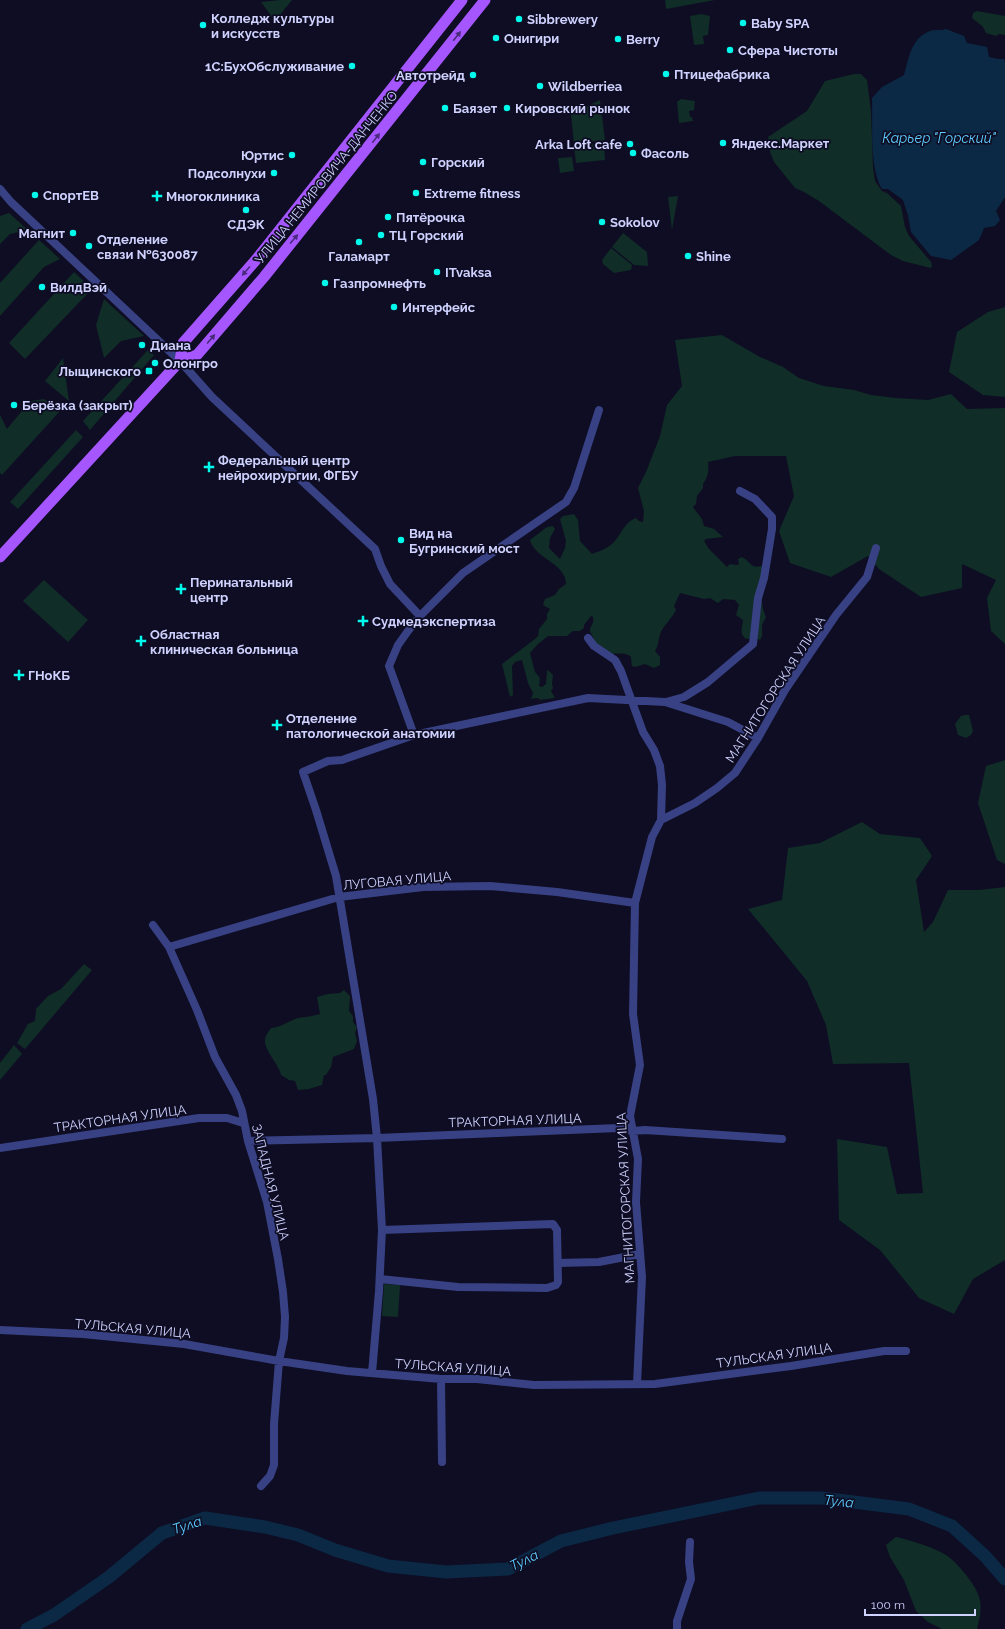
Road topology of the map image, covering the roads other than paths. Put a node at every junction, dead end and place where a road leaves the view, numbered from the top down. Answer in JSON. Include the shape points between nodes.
{"nodes":[{"id":1,"x":462,"y":0,"type":"edge"},
{"id":2,"x":485,"y":0,"type":"edge"},
{"id":3,"x":0,"y":189,"type":"edge"},
{"id":4,"x":180,"y":361,"type":"junction"},
{"id":5,"x":599,"y":410,"type":"dead end"},
{"id":6,"x":740,"y":491,"type":"dead end"},
{"id":7,"x":876,"y":548,"type":"dead end"},
{"id":8,"x":0,"y":557,"type":"edge"},
{"id":9,"x":420,"y":616,"type":"junction"},
{"id":10,"x":588,"y":638,"type":"dead end"},
{"id":11,"x":631,"y":700,"type":"junction"},
{"id":12,"x":665,"y":702,"type":"junction"},
{"id":13,"x":414,"y":735,"type":"junction"},
{"id":14,"x":758,"y":738,"type":"junction"},
{"id":15,"x":661,"y":820,"type":"junction"},
{"id":16,"x":339,"y":897,"type":"junction"},
{"id":17,"x":635,"y":903,"type":"junction"},
{"id":18,"x":153,"y":925,"type":"dead end"},
{"id":19,"x":169,"y":947,"type":"junction"},
{"id":20,"x":243,"y":1122,"type":"junction"},
{"id":21,"x":633,"y":1131,"type":"junction"},
{"id":22,"x":378,"y":1138,"type":"junction"},
{"id":23,"x":782,"y":1139,"type":"dead end"},
{"id":24,"x":248,"y":1141,"type":"junction"},
{"id":25,"x":0,"y":1148,"type":"edge"},
{"id":26,"x":382,"y":1230,"type":"junction"},
{"id":27,"x":640,"y":1254,"type":"junction"},
{"id":28,"x":558,"y":1263,"type":"junction"},
{"id":29,"x":380,"y":1280,"type":"junction"},
{"id":30,"x":0,"y":1330,"type":"edge"},
{"id":31,"x":906,"y":1351,"type":"dead end"},
{"id":32,"x":279,"y":1361,"type":"junction"},
{"id":33,"x":372,"y":1373,"type":"junction"},
{"id":34,"x":441,"y":1379,"type":"junction"},
{"id":35,"x":637,"y":1384,"type":"junction"},
{"id":36,"x":442,"y":1462,"type":"dead end"},
{"id":37,"x":261,"y":1486,"type":"dead end"},
{"id":38,"x":690,"y":1542,"type":"dead end"},
{"id":39,"x":677,"y":1629,"type":"edge"}],
"edges":[{"from":1,"to":4,"type":"main road","name":"УЛИЦА НЕМИРОВИЧА-ДАНЧЕНКО","one_way":true,"via":[[254,261],[183,343]]},
{"from":4,"to":2,"type":"main road","name":"УЛИЦА НЕМИРОВИЧА-ДАНЧЕНКО","one_way":true,"via":[[197,355],[264,277]]},
{"from":3,"to":4,"type":"street"},
{"from":4,"to":8,"type":"main road","name":"УЛИЦА НЕМИРОВИЧА-ДАНЧЕНКО"},
{"from":4,"to":9,"type":"street","via":[[212,397],[375,549],[380,566],[390,584]]},
{"from":5,"to":9,"type":"street","via":[[574,488],[566,502],[463,573]]},
{"from":6,"to":12,"type":"street","via":[[755,499],[772,517],[753,644],[708,682],[684,697]]},
{"from":7,"to":14,"type":"street","name":"МАГНИТОГОРСКАЯ УЛИЦА","via":[[867,577],[836,615],[785,690]]},
{"from":9,"to":13,"type":"street","via":[[398,645],[389,666]]},
{"from":10,"to":11,"type":"street","via":[[594,646],[615,660]]},
{"from":11,"to":12,"type":"street"},
{"from":11,"to":13,"type":"street","via":[[588,698]]},
{"from":11,"to":15,"type":"street","via":[[660,766]]},
{"from":12,"to":14,"type":"street","via":[[728,722]]},
{"from":13,"to":16,"type":"street","via":[[342,760],[328,761],[303,772],[333,868]]},
{"from":14,"to":15,"type":"street","name":"МАГНИТОГОРСКАЯ УЛИЦА","via":[[735,773],[695,803]]},
{"from":15,"to":17,"type":"street","name":"МАГНИТОГОРСКАЯ УЛИЦА","via":[[652,837]]},
{"from":16,"to":17,"type":"street","name":"ЛУГОВАЯ УЛИЦА","via":[[423,887],[490,886]]},
{"from":16,"to":19,"type":"street","name":"ЛУГОВАЯ УЛИЦА"},
{"from":16,"to":22,"type":"street"},
{"from":17,"to":21,"type":"street","name":"МАГНИТОГОРСКАЯ УЛИЦА","via":[[633,1014],[640,1064],[630,1116]]},
{"from":18,"to":19,"type":"street","name":"ЗАПАДНАЯ УЛИЦА"},
{"from":19,"to":20,"type":"street","name":"ЗАПАДНАЯ УЛИЦА","via":[[215,1057],[236,1095]]},
{"from":20,"to":24,"type":"street","name":"ЗАПАДНАЯ УЛИЦА"},
{"from":20,"to":25,"type":"street","name":"ТРАКТОРНАЯ УЛИЦА","via":[[227,1118],[199,1118]]},
{"from":21,"to":22,"type":"street","name":"ТРАКТОРНАЯ УЛИЦА","via":[[618,1128]]},
{"from":21,"to":23,"type":"street","name":"ТРАКТОРНАЯ УЛИЦА"},
{"from":21,"to":27,"type":"street","name":"МАГНИТОГОРСКАЯ УЛИЦА","via":[[638,1159],[636,1202]]},
{"from":22,"to":24,"type":"street","name":"ТРАКТОРНАЯ УЛИЦА"},
{"from":22,"to":26,"type":"street"},
{"from":24,"to":32,"type":"street","name":"ЗАПАДНАЯ УЛИЦА","via":[[267,1202],[283,1292],[285,1324]]},
{"from":26,"to":28,"type":"street","via":[[554,1224],[557,1230]]},
{"from":26,"to":29,"type":"street"},
{"from":27,"to":28,"type":"street","via":[[599,1262]]},
{"from":27,"to":35,"type":"street","name":"МАГНИТОГОРСКАЯ УЛИЦА","via":[[642,1277]]},
{"from":28,"to":29,"type":"street","via":[[558,1282],[556,1286],[547,1288],[458,1287]]},
{"from":29,"to":33,"type":"street"},
{"from":30,"to":32,"type":"street","name":"ТУЛЬСКАЯ УЛИЦА","via":[[83,1334],[184,1344]]},
{"from":31,"to":35,"type":"street","name":"ТУЛЬСКАЯ УЛИЦА","via":[[884,1351],[791,1366]]},
{"from":32,"to":33,"type":"street","name":"ТУЛЬСКАЯ УЛИЦА"},
{"from":32,"to":37,"type":"street","name":"ЗАПАДНАЯ УЛИЦА","via":[[274,1465],[270,1476]]},
{"from":33,"to":34,"type":"street","name":"ТУЛЬСКАЯ УЛИЦА"},
{"from":34,"to":35,"type":"street","name":"ТУЛЬСКАЯ УЛИЦА","via":[[477,1379],[534,1385]]},
{"from":34,"to":36,"type":"street"},
{"from":38,"to":39,"type":"street","via":[[691,1579],[677,1621]]}]}
